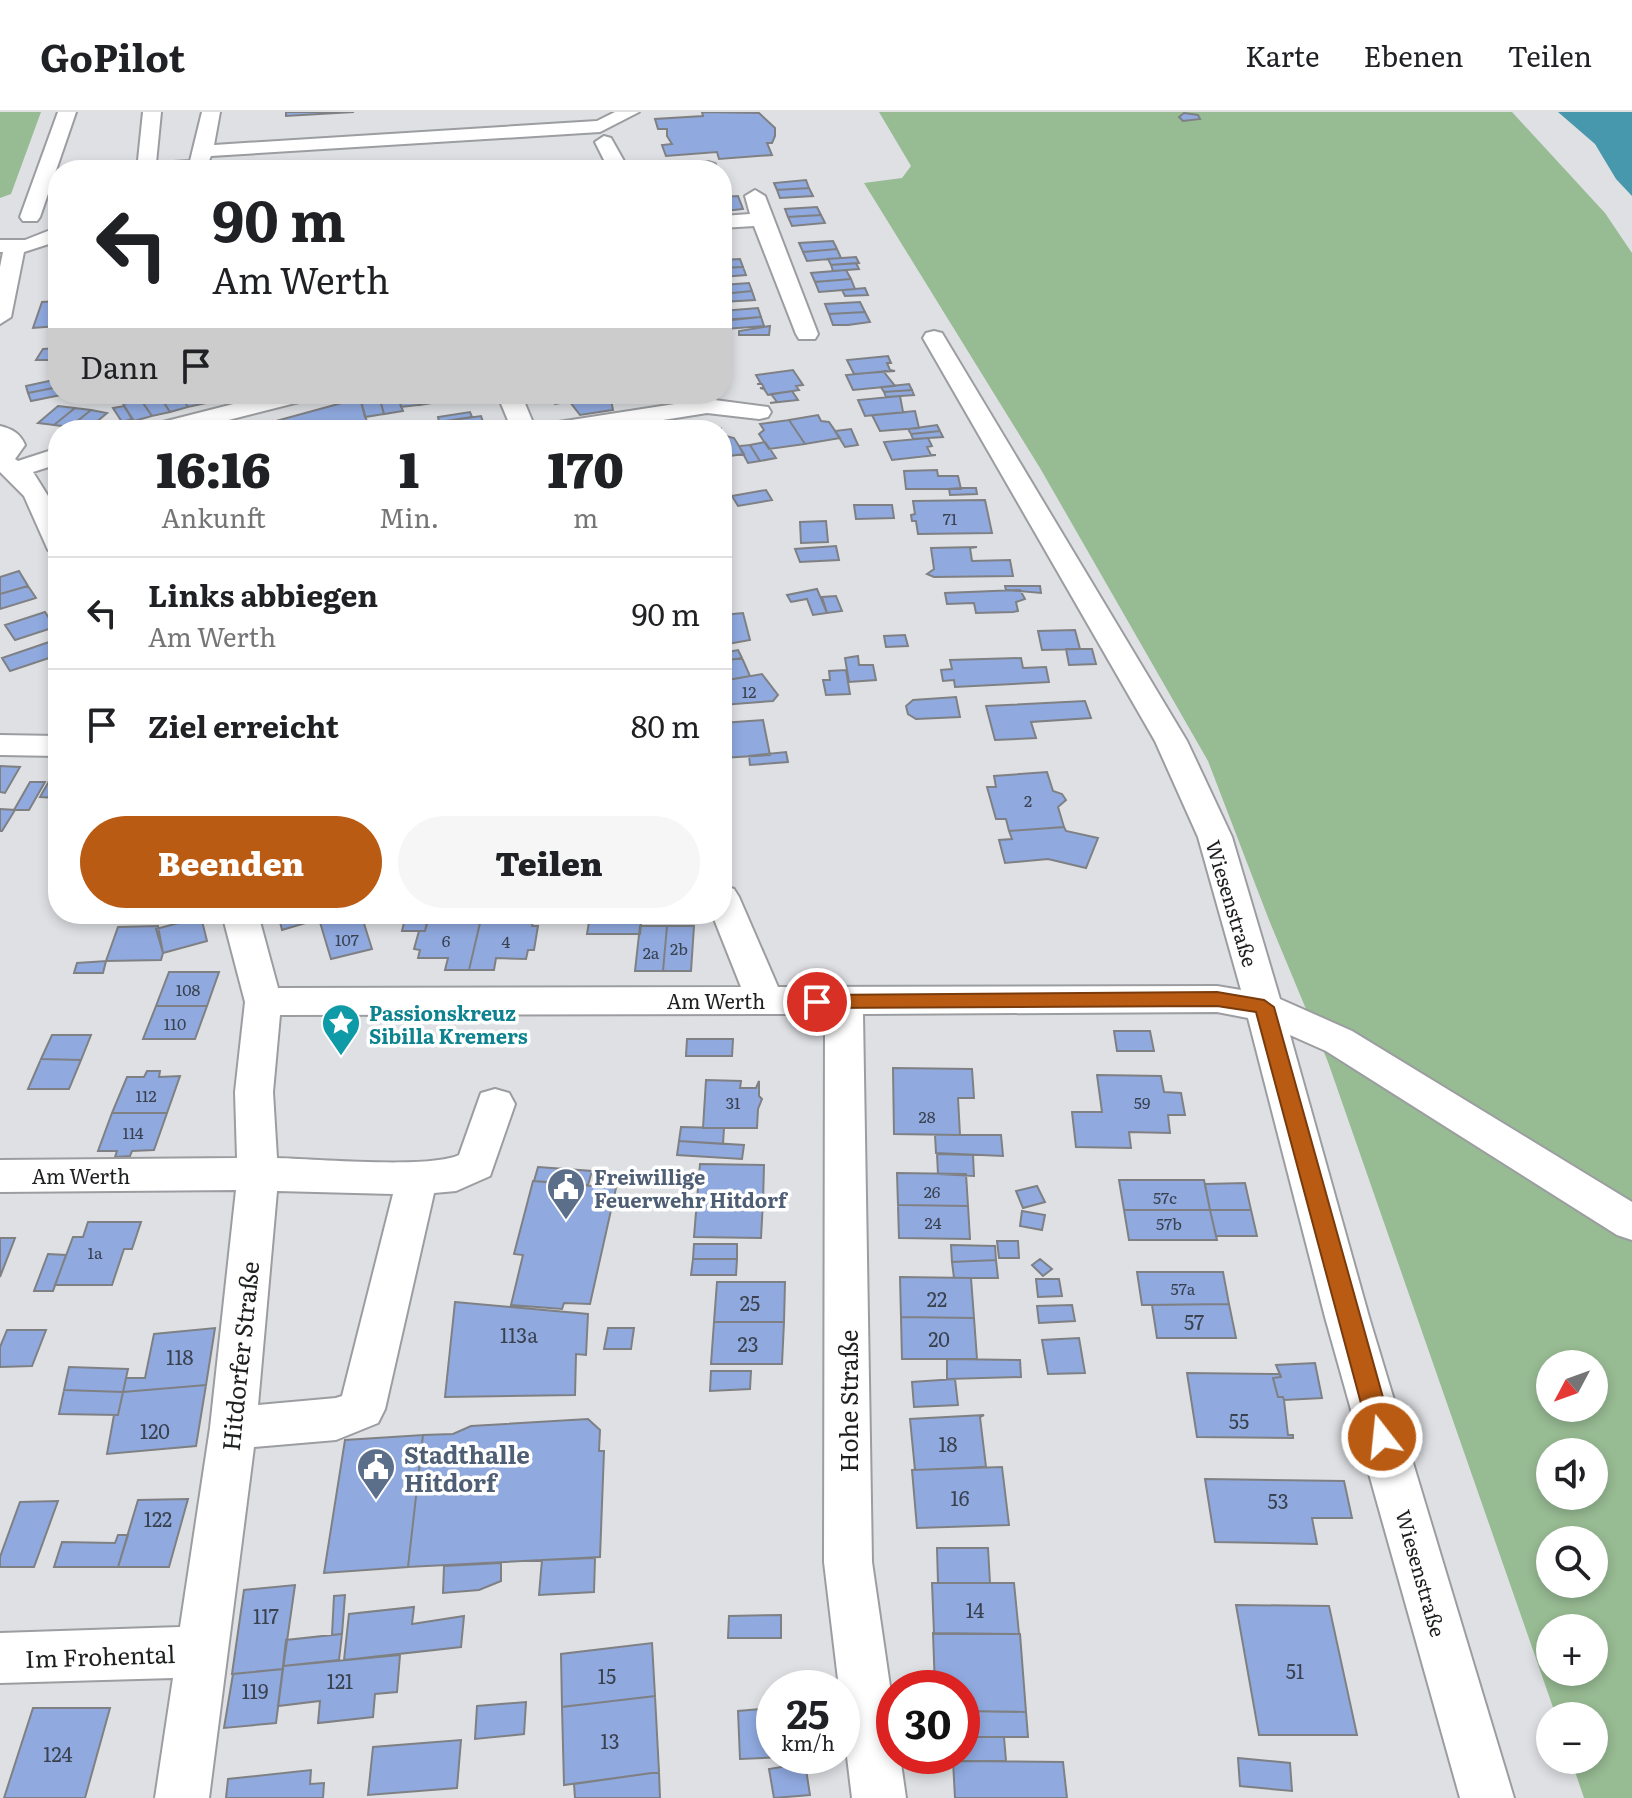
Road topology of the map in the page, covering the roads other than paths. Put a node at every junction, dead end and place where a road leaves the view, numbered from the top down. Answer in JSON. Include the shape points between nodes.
{"nodes":[{"id":1,"x":67,"y":112,"type":"edge"},
{"id":2,"x":152,"y":112,"type":"edge"},
{"id":3,"x":211,"y":112,"type":"edge"},
{"id":4,"x":630,"y":112,"type":"edge"},
{"id":5,"x":602,"y":134,"type":"junction"},
{"id":6,"x":200,"y":159,"type":"junction"},
{"id":7,"x":52,"y":160,"type":"edge"},
{"id":8,"x":147,"y":160,"type":"edge"},
{"id":9,"x":195,"y":160,"type":"edge"},
{"id":10,"x":614,"y":160,"type":"edge"},
{"id":11,"x":48,"y":170,"type":"edge"},
{"id":12,"x":755,"y":196,"type":"dead end"},
{"id":13,"x":30,"y":217,"type":"junction"},
{"id":14,"x":761,"y":219,"type":"junction"},
{"id":15,"x":48,"y":221,"type":"edge"},
{"id":16,"x":732,"y":221,"type":"edge"},
{"id":17,"x":3,"y":222,"type":"dead end"},
{"id":18,"x":48,"y":239,"type":"edge"},
{"id":19,"x":8,"y":247,"type":"edge"},
{"id":20,"x":0,"y":317,"type":"edge"},
{"id":21,"x":807,"y":334,"type":"dead end"},
{"id":22,"x":934,"y":338,"type":"dead end"},
{"id":23,"x":253,"y":404,"type":"edge"},
{"id":24,"x":759,"y":412,"type":"dead end"},
{"id":25,"x":203,"y":420,"type":"edge"},
{"id":26,"x":628,"y":420,"type":"edge"},
{"id":27,"x":0,"y":433,"type":"edge"},
{"id":28,"x":48,"y":458,"type":"edge"},
{"id":29,"x":6,"y":464,"type":"edge"},
{"id":30,"x":48,"y":521,"type":"edge"},
{"id":31,"x":0,"y":745,"type":"edge"},
{"id":32,"x":48,"y":746,"type":"edge"},
{"id":33,"x":732,"y":921,"type":"edge"},
{"id":34,"x":243,"y":924,"type":"edge"},
{"id":35,"x":765,"y":1000,"type":"junction"},
{"id":36,"x":263,"y":1002,"type":"junction"},
{"id":37,"x":844,"y":1003,"type":"junction"},
{"id":38,"x":1264,"y":1007,"type":"junction"},
{"id":39,"x":495,"y":1104,"type":"dead end"},
{"id":40,"x":258,"y":1174,"type":"junction"},
{"id":41,"x":0,"y":1176,"type":"edge"},
{"id":42,"x":417,"y":1178,"type":"junction"},
{"id":43,"x":1632,"y":1223,"type":"edge"},
{"id":44,"x":233,"y":1428,"type":"junction"},
{"id":45,"x":200,"y":1652,"type":"junction"},
{"id":46,"x":0,"y":1658,"type":"edge"},
{"id":47,"x":182,"y":1798,"type":"edge"},
{"id":48,"x":879,"y":1798,"type":"edge"},
{"id":49,"x":1487,"y":1798,"type":"edge"}],
"edges":[{"from":1,"to":7,"type":"street"},
{"from":2,"to":8,"type":"street"},
{"from":3,"to":6,"type":"street"},
{"from":4,"to":5,"type":"street"},
{"from":5,"to":6,"type":"street"},
{"from":5,"to":10,"type":"street"},
{"from":6,"to":9,"type":"street"},
{"from":11,"to":13,"type":"street"},
{"from":12,"to":14,"type":"street"},
{"from":13,"to":15,"type":"street"},
{"from":13,"to":17,"type":"street"},
{"from":14,"to":16,"type":"street"},
{"from":14,"to":21,"type":"street"},
{"from":18,"to":19,"type":"street"},
{"from":19,"to":20,"type":"street"},
{"from":22,"to":38,"type":"street","name":"Wiesenstraße","via":[[1171,741],[1215,837]]},
{"from":23,"to":25,"type":"street"},
{"from":24,"to":26,"type":"street","via":[[707,406]]},
{"from":27,"to":29,"type":"street","via":[[12,445]]},
{"from":28,"to":29,"type":"street"},
{"from":29,"to":30,"type":"street","via":[[34,488]]},
{"from":31,"to":32,"type":"street"},
{"from":33,"to":35,"type":"street"},
{"from":34,"to":36,"type":"street","name":"Hitdorfer Straße"},
{"from":35,"to":36,"type":"street","name":"Am Werth"},
{"from":35,"to":37,"type":"street","name":"Am Werth"},
{"from":36,"to":40,"type":"street","name":"Hitdorfer Straße","via":[[254,1092]]},
{"from":37,"to":38,"type":"street","name":"Am Werth","via":[[1217,999]]},
{"from":37,"to":48,"type":"street","name":"Hohe Straße","via":[[848,1562]]},
{"from":38,"to":43,"type":"street","name":"Am Werth","via":[[1339,1041]]},
{"from":38,"to":49,"type":"street","name":"Wiesenstraße","via":[[1347,1317]]},
{"from":39,"to":42,"type":"street","name":"Am Werth","via":[[476,1165],[456,1175]]},
{"from":40,"to":41,"type":"street","name":"Am Werth"},
{"from":40,"to":42,"type":"street","name":"Am Werth"},
{"from":40,"to":44,"type":"street","name":"Hitdorfer Straße"},
{"from":42,"to":44,"type":"street","via":[[362,1409],[336,1419]]},
{"from":44,"to":45,"type":"street","name":"Hitdorfer Straße"},
{"from":45,"to":46,"type":"street","name":"Im Frohental"},
{"from":45,"to":47,"type":"street","name":"Hitdorfer Straße"}]}
